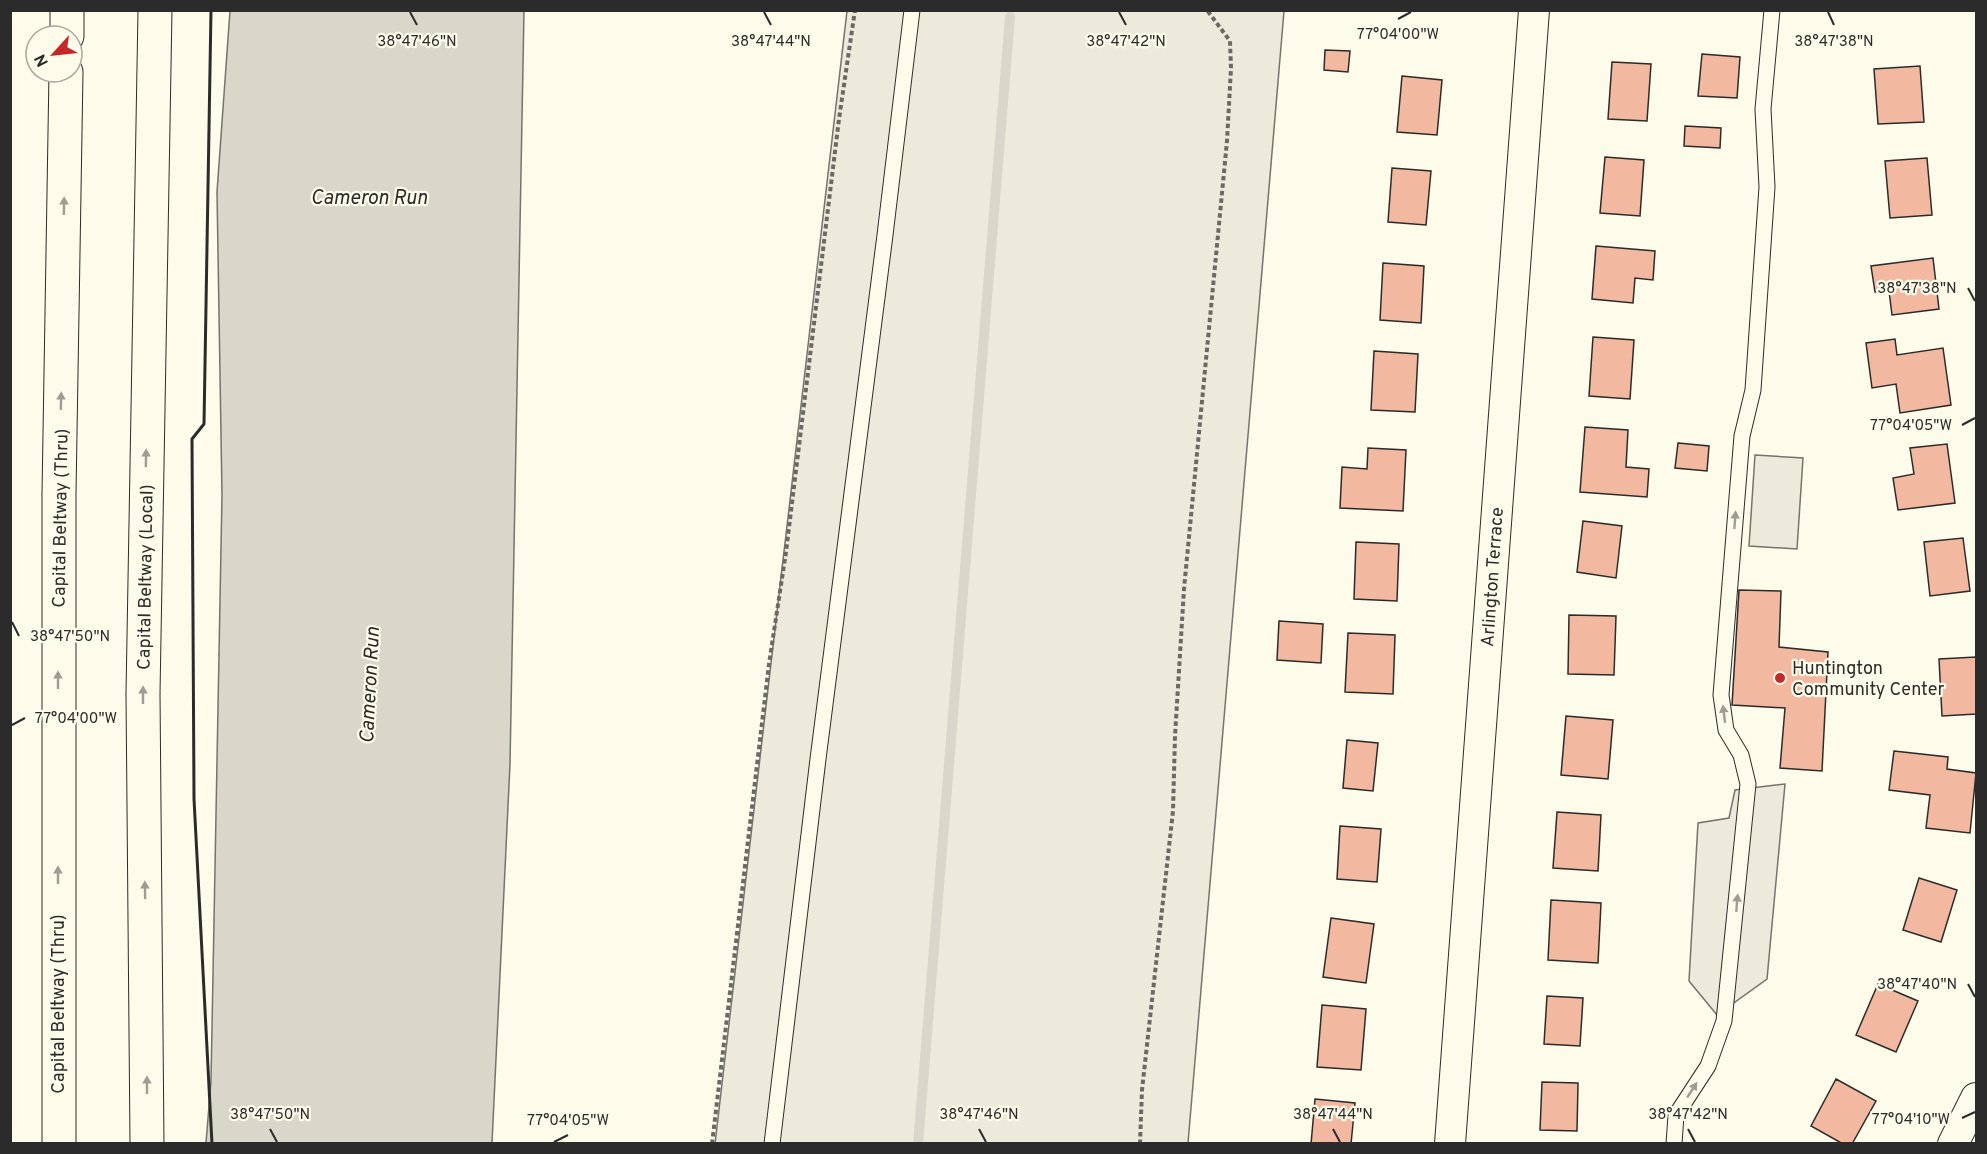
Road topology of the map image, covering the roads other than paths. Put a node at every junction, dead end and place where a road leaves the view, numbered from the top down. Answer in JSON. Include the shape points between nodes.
{"nodes":[{"id":1,"x":155,"y":10,"type":"edge"},
{"id":2,"x":912,"y":10,"type":"edge"},
{"id":3,"x":1534,"y":10,"type":"edge"},
{"id":4,"x":1772,"y":10,"type":"edge"},
{"id":5,"x":66,"y":84,"type":"edge"},
{"id":6,"x":1977,"y":1098,"type":"edge"},
{"id":7,"x":59,"y":1143,"type":"edge"},
{"id":8,"x":147,"y":1143,"type":"edge"},
{"id":9,"x":772,"y":1143,"type":"edge"},
{"id":10,"x":1450,"y":1143,"type":"edge"},
{"id":11,"x":1674,"y":1143,"type":"edge"},
{"id":12,"x":1953,"y":1143,"type":"edge"}],
"edges":[{"from":8,"to":1,"type":"highway","name":"Capital Beltway (Local)","one_way":true,"via":[[143,694]]},
{"from":2,"to":9,"type":"lane"},
{"from":3,"to":10,"type":"street","name":"Arlington Terrace"},
{"from":11,"to":4,"type":"lane","one_way":true,"via":[[1676,1115],[1708,1066],[1724,1021],[1748,784],[1742,754],[1726,730],[1722,695],[1742,436],[1754,378],[1767,187],[1763,109]]},
{"from":7,"to":5,"type":"highway","name":"Capital Beltway (Thru)","one_way":true,"via":[[59,494]]},
{"from":6,"to":12,"type":"street"}]}
